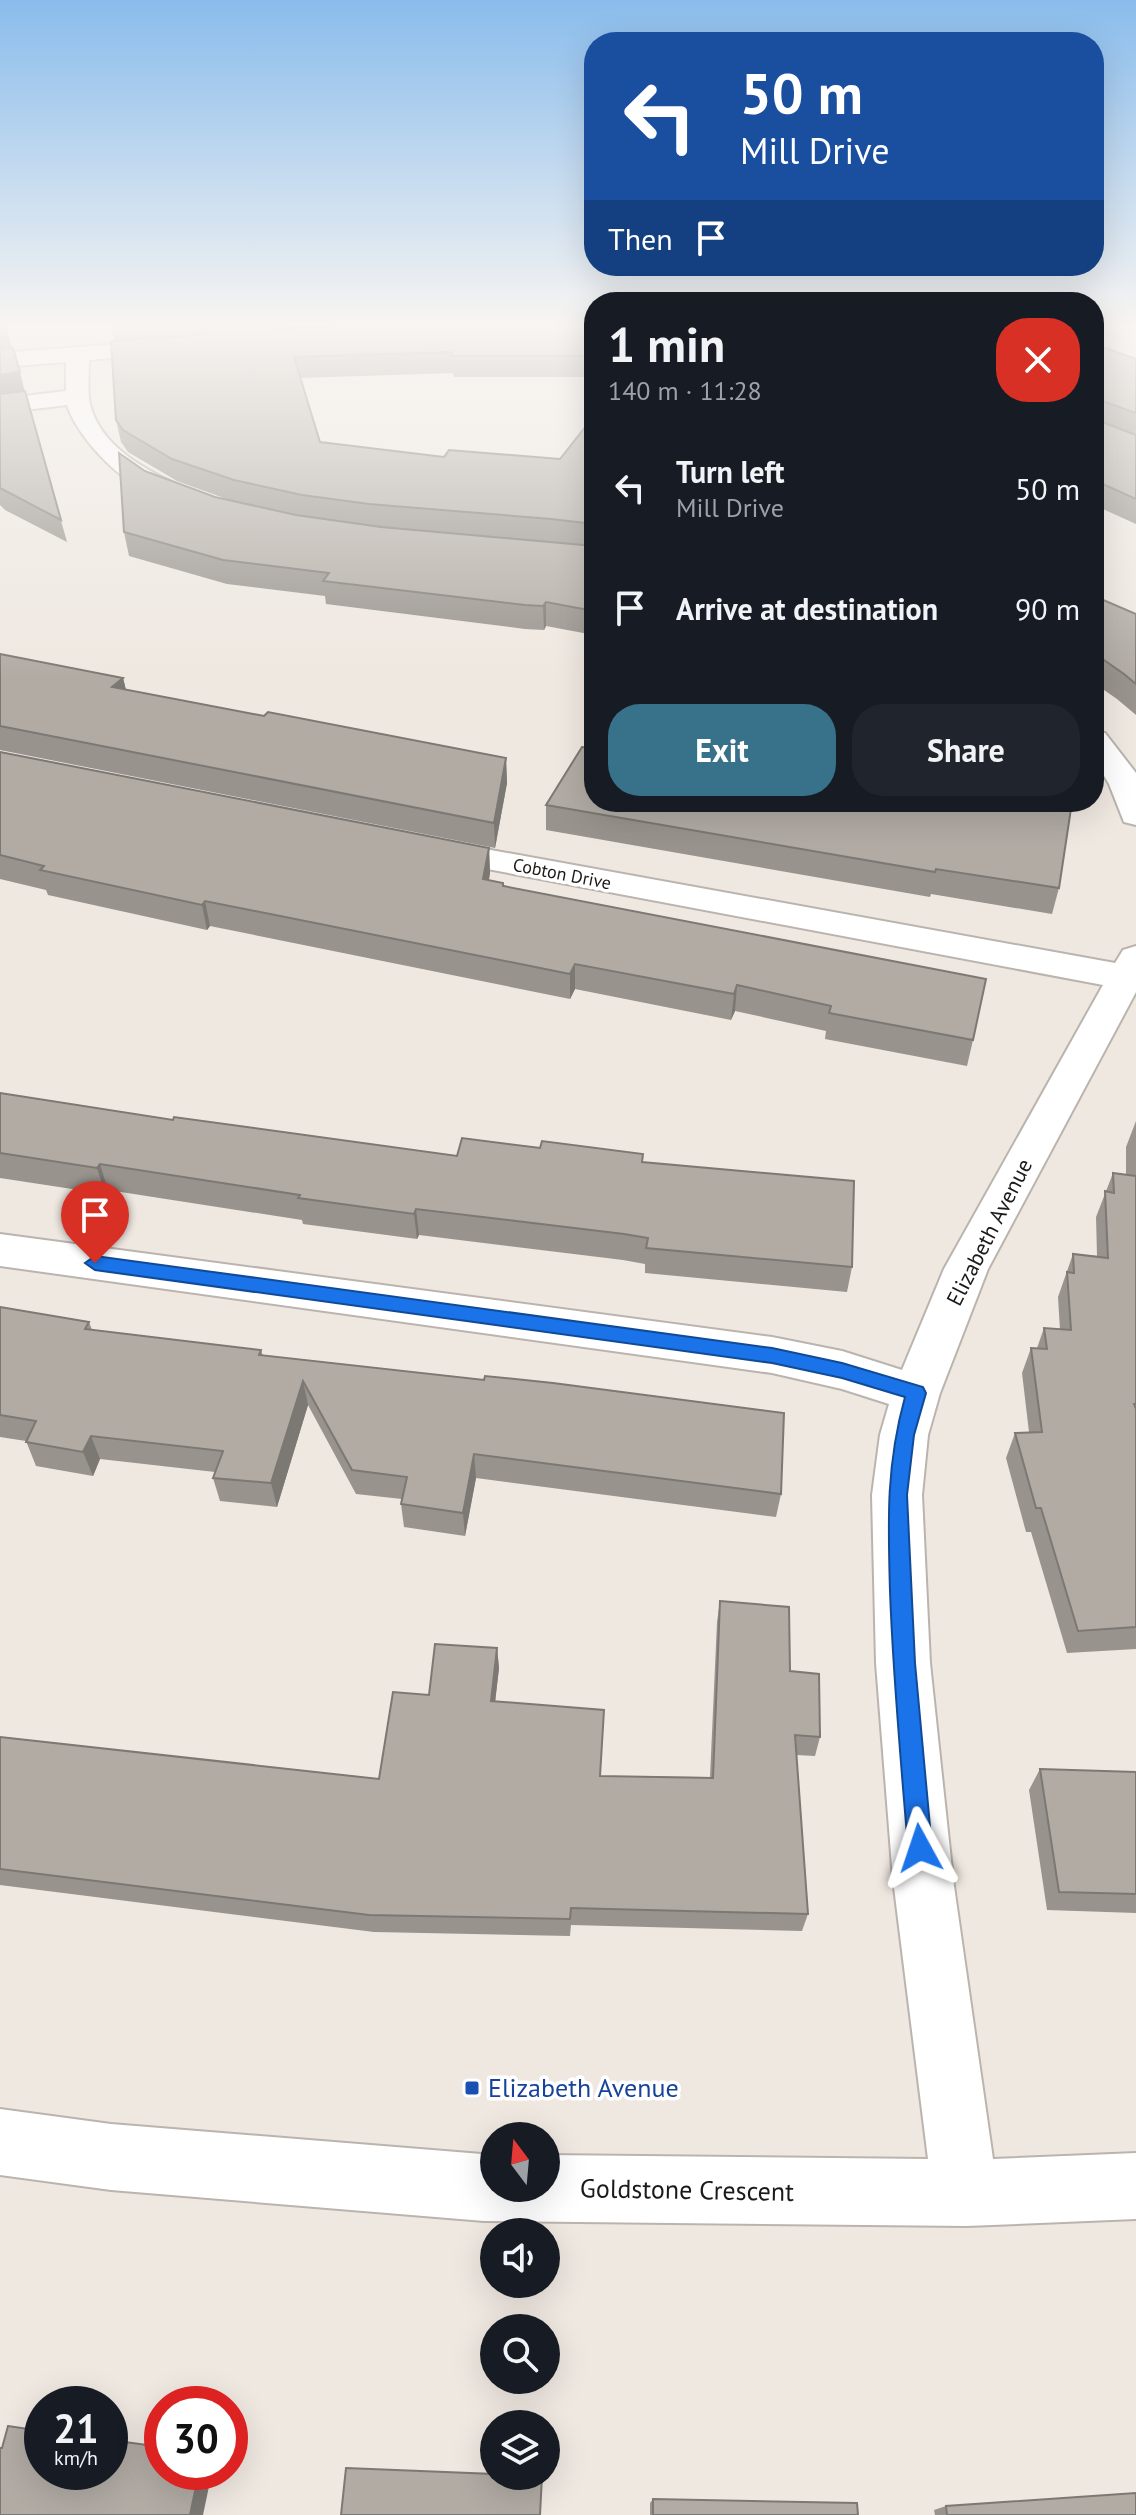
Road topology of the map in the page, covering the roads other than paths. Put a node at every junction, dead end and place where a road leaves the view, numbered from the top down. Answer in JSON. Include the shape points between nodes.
{"nodes":[{"id":1,"x":99,"y":441,"type":"edge"},
{"id":2,"x":199,"y":502,"type":"edge"},
{"id":3,"x":1104,"y":751,"type":"edge"},
{"id":4,"x":1136,"y":815,"type":"edge"},
{"id":5,"x":398,"y":842,"type":"edge"},
{"id":6,"x":1131,"y":968,"type":"edge"},
{"id":7,"x":0,"y":1250,"type":"edge"},
{"id":8,"x":916,"y":1393,"type":"junction"},
{"id":9,"x":0,"y":2142,"type":"edge"},
{"id":10,"x":1136,"y":2186,"type":"edge"},
{"id":11,"x":967,"y":2193,"type":"junction"}],
"edges":[{"from":1,"to":2,"type":"street","via":[[140,474]]},
{"from":3,"to":4,"type":"street","via":[[1129,790]]},
{"from":5,"to":6,"type":"street","name":"Cobton Drive"},
{"from":6,"to":8,"type":"street","name":"Elizabeth Avenue","via":[[966,1269]]},
{"from":7,"to":8,"type":"street","via":[[772,1355]]},
{"from":8,"to":11,"type":"street","name":"Elizabeth Avenue","via":[[904,1435],[897,1495],[903,1663],[923,1879]]},
{"from":9,"to":11,"type":"street","name":"Goldstone Crescent","via":[[111,2157],[484,2188]]},
{"from":10,"to":11,"type":"street","name":"Goldstone Crescent"}]}
